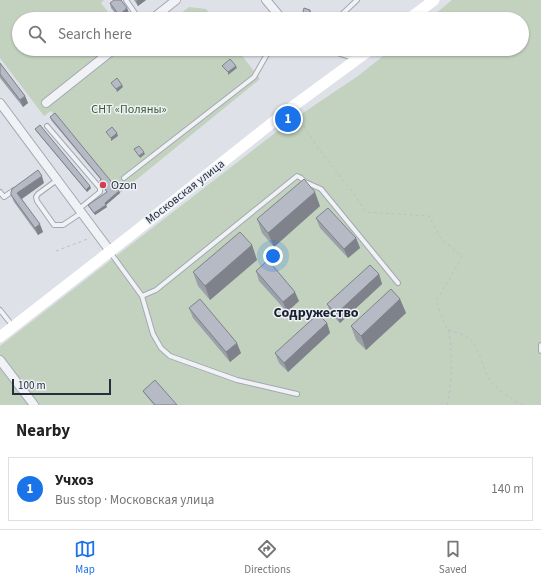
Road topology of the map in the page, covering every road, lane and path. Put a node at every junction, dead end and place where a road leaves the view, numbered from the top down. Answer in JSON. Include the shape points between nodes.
{"nodes":[{"id":1,"x":126,"y":0,"type":"edge"},
{"id":2,"x":176,"y":0,"type":"edge"},
{"id":3,"x":357,"y":0,"type":"edge"},
{"id":4,"x":434,"y":0,"type":"edge"},
{"id":5,"x":269,"y":1,"type":"edge"},
{"id":6,"x":134,"y":12,"type":"edge"},
{"id":7,"x":161,"y":12,"type":"edge"},
{"id":8,"x":277,"y":12,"type":"edge"},
{"id":9,"x":344,"y":12,"type":"edge"},
{"id":10,"x":418,"y":12,"type":"edge"},
{"id":11,"x":105,"y":56,"type":"edge"},
{"id":12,"x":266,"y":56,"type":"edge"},
{"id":13,"x":353,"y":56,"type":"edge"},
{"id":14,"x":362,"y":56,"type":"edge"},
{"id":15,"x":359,"y":58,"type":"junction"},
{"id":16,"x":0,"y":103,"type":"edge"},
{"id":17,"x":46,"y":103,"type":"dead end"},
{"id":18,"x":292,"y":107,"type":"junction"},
{"id":19,"x":47,"y":126,"type":"dead end"},
{"id":20,"x":124,"y":178,"type":"dead end"},
{"id":21,"x":57,"y":180,"type":"junction"},
{"id":22,"x":21,"y":185,"type":"edge"},
{"id":23,"x":0,"y":192,"type":"edge"},
{"id":24,"x":80,"y":211,"type":"junction"},
{"id":25,"x":91,"y":237,"type":"dead end"},
{"id":26,"x":110,"y":251,"type":"junction"},
{"id":27,"x":56,"y":252,"type":"dead end"},
{"id":28,"x":398,"y":283,"type":"dead end"},
{"id":29,"x":142,"y":296,"type":"junction"},
{"id":30,"x":0,"y":310,"type":"edge"},
{"id":31,"x":13,"y":326,"type":"junction"},
{"id":32,"x":447,"y":329,"type":"junction"},
{"id":33,"x":0,"y":336,"type":"edge"},
{"id":34,"x":541,"y":346,"type":"edge"},
{"id":35,"x":541,"y":351,"type":"edge"},
{"id":36,"x":0,"y":360,"type":"edge"},
{"id":37,"x":297,"y":394,"type":"dead end"},
{"id":38,"x":34,"y":405,"type":"edge"},
{"id":39,"x":447,"y":405,"type":"edge"},
{"id":40,"x":522,"y":405,"type":"edge"}],
"edges":[{"from":1,"to":6,"type":"lane"},
{"from":2,"to":7,"type":"street"},
{"from":3,"to":9,"type":"lane"},
{"from":4,"to":10,"type":"main road"},
{"from":5,"to":8,"type":"street"},
{"from":11,"to":17,"type":"street"},
{"from":12,"to":20,"type":"lane","via":[[254,77]]},
{"from":13,"to":15,"type":"street"},
{"from":14,"to":15,"type":"main road","name":"Московская улица"},
{"from":15,"to":18,"type":"main road","name":"Московская улица"},
{"from":16,"to":21,"type":"street"},
{"from":18,"to":26,"type":"main road","name":"Московская улица"},
{"from":18,"to":32,"type":"path","via":[[318,148],[366,212],[429,216],[440,236],[462,257],[436,302]]},
{"from":19,"to":24,"type":"lane","via":[[100,188],[100,192]]},
{"from":21,"to":24,"type":"street"},
{"from":21,"to":24,"type":"lane","via":[[36,197],[54,225],[63,225]]},
{"from":22,"to":23,"type":"lane","via":[[4,197]]},
{"from":24,"to":26,"type":"street"},
{"from":25,"to":27,"type":"path"},
{"from":26,"to":29,"type":"lane"},
{"from":26,"to":31,"type":"main road","name":"Московская улица"},
{"from":28,"to":29,"type":"lane","via":[[321,189],[297,176],[156,290]]},
{"from":29,"to":37,"type":"lane","via":[[153,334],[161,348],[170,356],[238,380]]},
{"from":30,"to":31,"type":"lane"},
{"from":31,"to":33,"type":"main road","name":"Московская улица"},
{"from":32,"to":39,"type":"path","via":[[452,357]]},
{"from":32,"to":40,"type":"path","via":[[471,339],[484,370],[494,385]]},
{"from":34,"to":35,"type":"lane"},
{"from":36,"to":38,"type":"street"}]}
